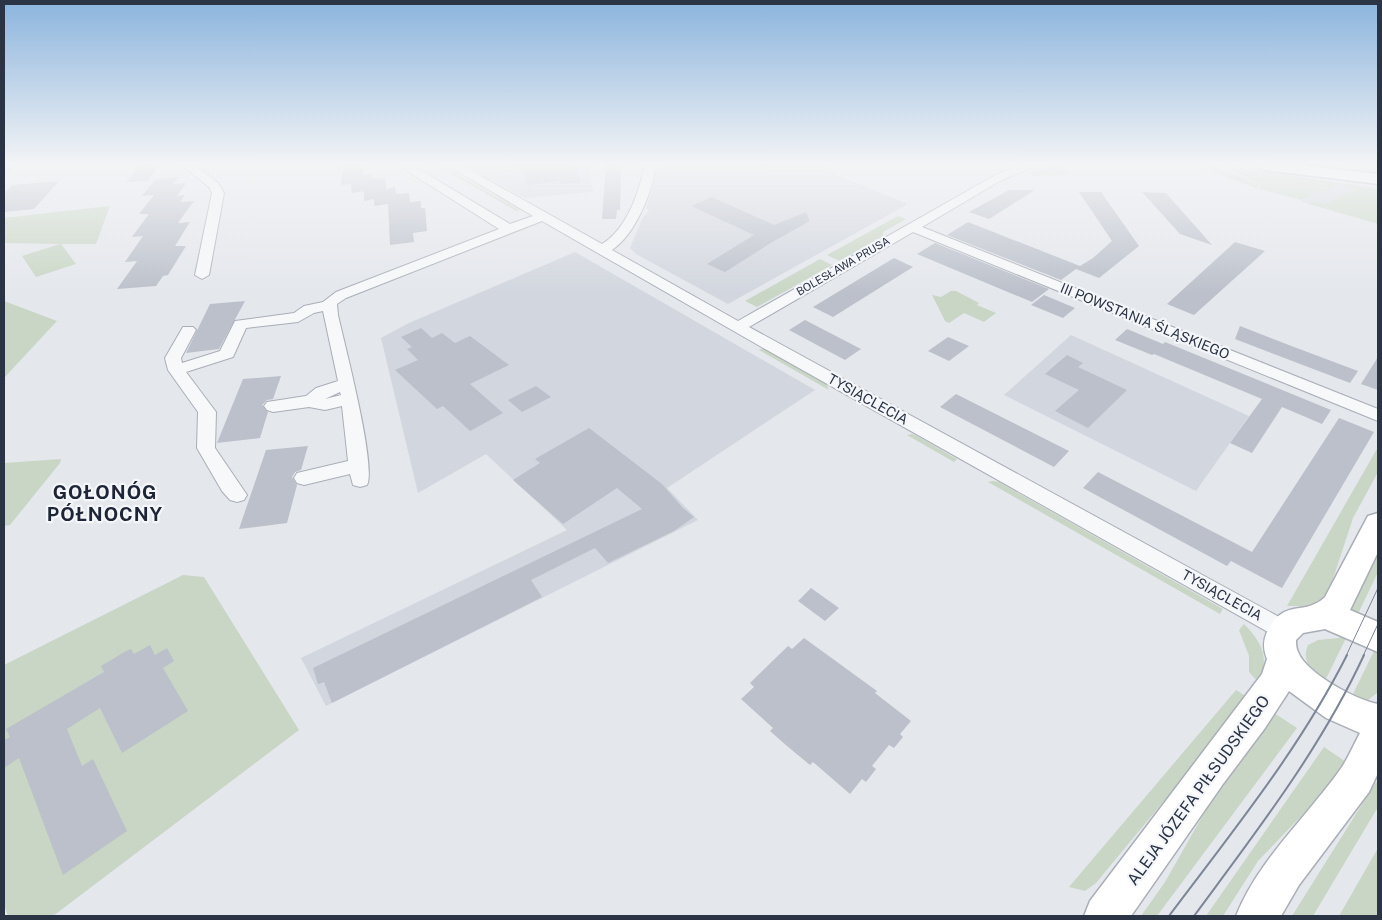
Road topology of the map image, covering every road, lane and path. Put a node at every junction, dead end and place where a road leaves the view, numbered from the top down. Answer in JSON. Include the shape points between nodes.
{"nodes":[{"id":1,"x":215,"y":208,"type":"edge"},
{"id":2,"x":474,"y":208,"type":"edge"},
{"id":3,"x":529,"y":208,"type":"edge"},
{"id":4,"x":634,"y":208,"type":"edge"},
{"id":5,"x":946,"y":208,"type":"edge"},
{"id":6,"x":543,"y":216,"type":"junction"},
{"id":7,"x":912,"y":227,"type":"junction"},
{"id":8,"x":509,"y":229,"type":"junction"},
{"id":9,"x":602,"y":250,"type":"junction"},
{"id":10,"x":202,"y":275,"type":"dead end"},
{"id":11,"x":330,"y":310,"type":"junction"},
{"id":12,"x":738,"y":327,"type":"junction"},
{"id":13,"x":188,"y":330,"type":"dead end"},
{"id":14,"x":176,"y":370,"type":"junction"},
{"id":15,"x":348,"y":391,"type":"junction"},
{"id":16,"x":273,"y":406,"type":"dead end"},
{"id":17,"x":1378,"y":415,"type":"edge"},
{"id":18,"x":304,"y":478,"type":"dead end"},
{"id":19,"x":237,"y":495,"type":"dead end"},
{"id":20,"x":1378,"y":524,"type":"edge"},
{"id":21,"x":1327,"y":616,"type":"junction"},
{"id":22,"x":1378,"y":638,"type":"edge"},
{"id":23,"x":1283,"y":645,"type":"junction"},
{"id":24,"x":1378,"y":721,"type":"edge"},
{"id":25,"x":1378,"y":735,"type":"edge"},
{"id":26,"x":1105,"y":916,"type":"edge"},
{"id":27,"x":1257,"y":916,"type":"edge"}],
"edges":[{"from":1,"to":10,"type":"street"},
{"from":2,"to":8,"type":"street"},
{"from":3,"to":6,"type":"street","name":"TYSIĄCLECIA"},
{"from":4,"to":9,"type":"street","via":[[622,234]]},
{"from":5,"to":7,"type":"street","name":"BOLESŁAWA PRUSA"},
{"from":6,"to":8,"type":"street"},
{"from":6,"to":9,"type":"street","name":"TYSIĄCLECIA"},
{"from":7,"to":12,"type":"street","name":"BOLESŁAWA PRUSA"},
{"from":7,"to":17,"type":"street","name":"III POWSTANIA ŚLĄSKIEGO"},
{"from":8,"to":11,"type":"street","via":[[340,295],[333,299]]},
{"from":9,"to":12,"type":"street","name":"TYSIĄCLECIA"},
{"from":11,"to":14,"type":"street","via":[[309,320],[298,316],[240,324],[227,354]]},
{"from":11,"to":15,"type":"street"},
{"from":12,"to":23,"type":"street","name":"TYSIĄCLECIA"},
{"from":13,"to":14,"type":"street","via":[[173,358]]},
{"from":14,"to":19,"type":"street","via":[[207,412],[206,448]]},
{"from":15,"to":16,"type":"street","via":[[327,404],[311,401]]},
{"from":15,"to":18,"type":"street","via":[[359,472]]},
{"from":20,"to":21,"type":"street","via":[[1336,606]]},
{"from":21,"to":22,"type":"street"},
{"from":21,"to":23,"type":"street","via":[[1290,625]]},
{"from":23,"to":24,"type":"street","via":[[1311,687],[1350,712]]},
{"from":23,"to":26,"type":"street","name":"ALEJA JÓZEFA PIŁSUDSKIEGO","via":[[1280,672],[1266,696],[1147,863]]},
{"from":25,"to":27,"type":"street","via":[[1356,779],[1285,871]]}]}
